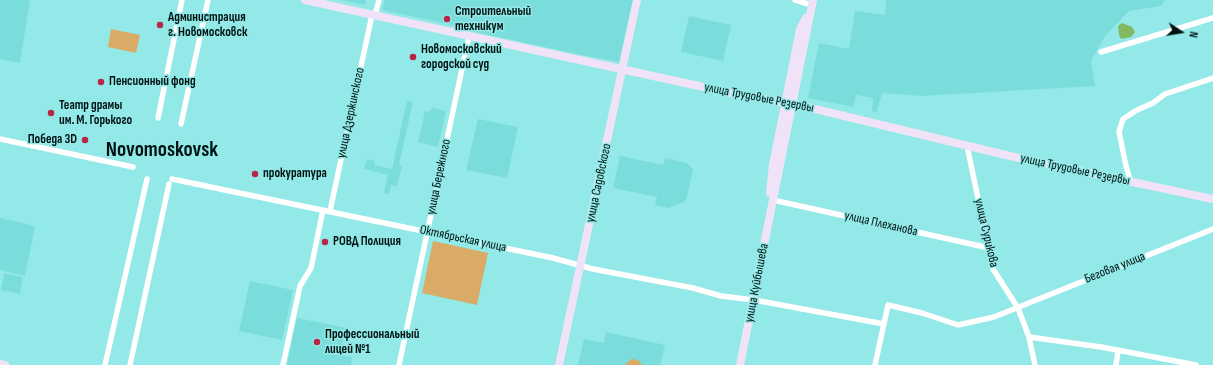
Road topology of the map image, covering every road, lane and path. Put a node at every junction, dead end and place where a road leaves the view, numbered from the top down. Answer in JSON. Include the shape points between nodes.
{"nodes":[{"id":1,"x":182,"y":0,"type":"edge"},
{"id":2,"x":208,"y":0,"type":"edge"},
{"id":3,"x":304,"y":0,"type":"edge"},
{"id":4,"x":378,"y":0,"type":"edge"},
{"id":5,"x":637,"y":0,"type":"edge"},
{"id":6,"x":795,"y":0,"type":"edge"},
{"id":7,"x":812,"y":2,"type":"edge"},
{"id":8,"x":373,"y":15,"type":"junction"},
{"id":9,"x":1213,"y":18,"type":"edge"},
{"id":10,"x":469,"y":36,"type":"junction"},
{"id":11,"x":1101,"y":52,"type":"dead end"},
{"id":12,"x":623,"y":70,"type":"junction"},
{"id":13,"x":1213,"y":78,"type":"edge"},
{"id":14,"x":789,"y":104,"type":"junction"},
{"id":15,"x":158,"y":118,"type":"dead end"},
{"id":16,"x":181,"y":124,"type":"dead end"},
{"id":17,"x":0,"y":139,"type":"edge"},
{"id":18,"x":967,"y":146,"type":"junction"},
{"id":19,"x":133,"y":167,"type":"dead end"},
{"id":20,"x":147,"y":179,"type":"dead end"},
{"id":21,"x":1131,"y":183,"type":"junction"},
{"id":22,"x":1213,"y":199,"type":"edge"},
{"id":23,"x":773,"y":200,"type":"junction"},
{"id":24,"x":323,"y":210,"type":"junction"},
{"id":25,"x":330,"y":211,"type":"junction"},
{"id":26,"x":769,"y":224,"type":"junction"},
{"id":27,"x":1213,"y":229,"type":"edge"},
{"id":28,"x":427,"y":232,"type":"junction"},
{"id":29,"x":989,"y":248,"type":"junction"},
{"id":30,"x":581,"y":265,"type":"junction"},
{"id":31,"x":754,"y":300,"type":"junction"},
{"id":32,"x":1018,"y":308,"type":"junction"},
{"id":33,"x":884,"y":324,"type":"junction"},
{"id":34,"x":1028,"y":337,"type":"junction"},
{"id":35,"x":1118,"y":351,"type":"junction"},
{"id":36,"x":0,"y":364,"type":"edge"},
{"id":37,"x":1184,"y":364,"type":"edge"},
{"id":38,"x":4,"y":365,"type":"edge"},
{"id":39,"x":105,"y":365,"type":"edge"},
{"id":40,"x":130,"y":365,"type":"edge"},
{"id":41,"x":283,"y":365,"type":"edge"},
{"id":42,"x":399,"y":365,"type":"edge"},
{"id":43,"x":560,"y":365,"type":"edge"},
{"id":44,"x":740,"y":365,"type":"edge"},
{"id":45,"x":875,"y":365,"type":"edge"},
{"id":46,"x":1035,"y":365,"type":"edge"},
{"id":47,"x":1116,"y":365,"type":"edge"},
{"id":48,"x":1196,"y":365,"type":"edge"}],
"edges":[{"from":1,"to":15,"type":"street"},
{"from":2,"to":16,"type":"street"},
{"from":3,"to":8,"type":"street","name":"улица Трудовые Резервы"},
{"from":4,"to":8,"type":"street","name":"улица Дзержинского"},
{"from":5,"to":12,"type":"street","name":"улица Садовского"},
{"from":6,"to":7,"type":"street"},
{"from":7,"to":14,"type":"street","via":[[800,29]]},
{"from":8,"to":10,"type":"street","name":"улица Трудовые Резервы"},
{"from":8,"to":25,"type":"street","name":"улица Дзержинского"},
{"from":9,"to":11,"type":"street"},
{"from":10,"to":12,"type":"street","name":"улица Трудовые Резервы"},
{"from":10,"to":28,"type":"street","name":"улица Бережного"},
{"from":12,"to":14,"type":"street","name":"улица Трудовые Резервы"},
{"from":12,"to":30,"type":"street","name":"улица Садовского"},
{"from":13,"to":21,"type":"street","via":[[1165,94],[1123,119],[1119,132]]},
{"from":14,"to":18,"type":"street","name":"улица Трудовые Резервы"},
{"from":14,"to":23,"type":"street","name":"улица Куйбышева"},
{"from":14,"to":26,"type":"street","via":[[773,164]]},
{"from":17,"to":19,"type":"street"},
{"from":18,"to":21,"type":"street","name":"улица Трудовые Резервы"},
{"from":18,"to":29,"type":"street","name":"улица Сурикова"},
{"from":20,"to":39,"type":"street"},
{"from":21,"to":22,"type":"street","name":"улица Трудовые Резервы"},
{"from":23,"to":26,"type":"street","name":"улица Куйбышева"},
{"from":23,"to":29,"type":"street","name":"улица Плеханова"},
{"from":24,"to":25,"type":"street","name":"Октябрьская улица"},
{"from":24,"to":40,"type":"street","name":"Октябрьская улица","via":[[170,181]]},
{"from":24,"to":41,"type":"street","via":[[311,268],[300,286]]},
{"from":25,"to":28,"type":"street","name":"Октябрьская улица"},
{"from":26,"to":31,"type":"street","name":"улица Куйбышева"},
{"from":27,"to":32,"type":"street","name":"Беговая улица"},
{"from":28,"to":30,"type":"street","name":"Октябрьская улица"},
{"from":28,"to":42,"type":"street","name":"улица Бережного"},
{"from":29,"to":32,"type":"street","name":"улица Сурикова","via":[[993,269]]},
{"from":30,"to":31,"type":"street","name":"Октябрьская улица","via":[[721,296]]},
{"from":30,"to":43,"type":"street","name":"улица Садовского"},
{"from":31,"to":33,"type":"street","name":"Октябрьская улица"},
{"from":31,"to":44,"type":"street","name":"улица Куйбышева"},
{"from":32,"to":33,"type":"street","name":"Беговая улица","via":[[994,317],[958,325],[922,312],[888,305]]},
{"from":32,"to":34,"type":"street","name":"улица Сурикова"},
{"from":33,"to":45,"type":"street"},
{"from":34,"to":35,"type":"street"},
{"from":34,"to":46,"type":"street","name":"улица Сурикова"},
{"from":35,"to":37,"type":"street"},
{"from":35,"to":47,"type":"street"},
{"from":36,"to":38,"type":"street"},
{"from":37,"to":48,"type":"street"}]}
